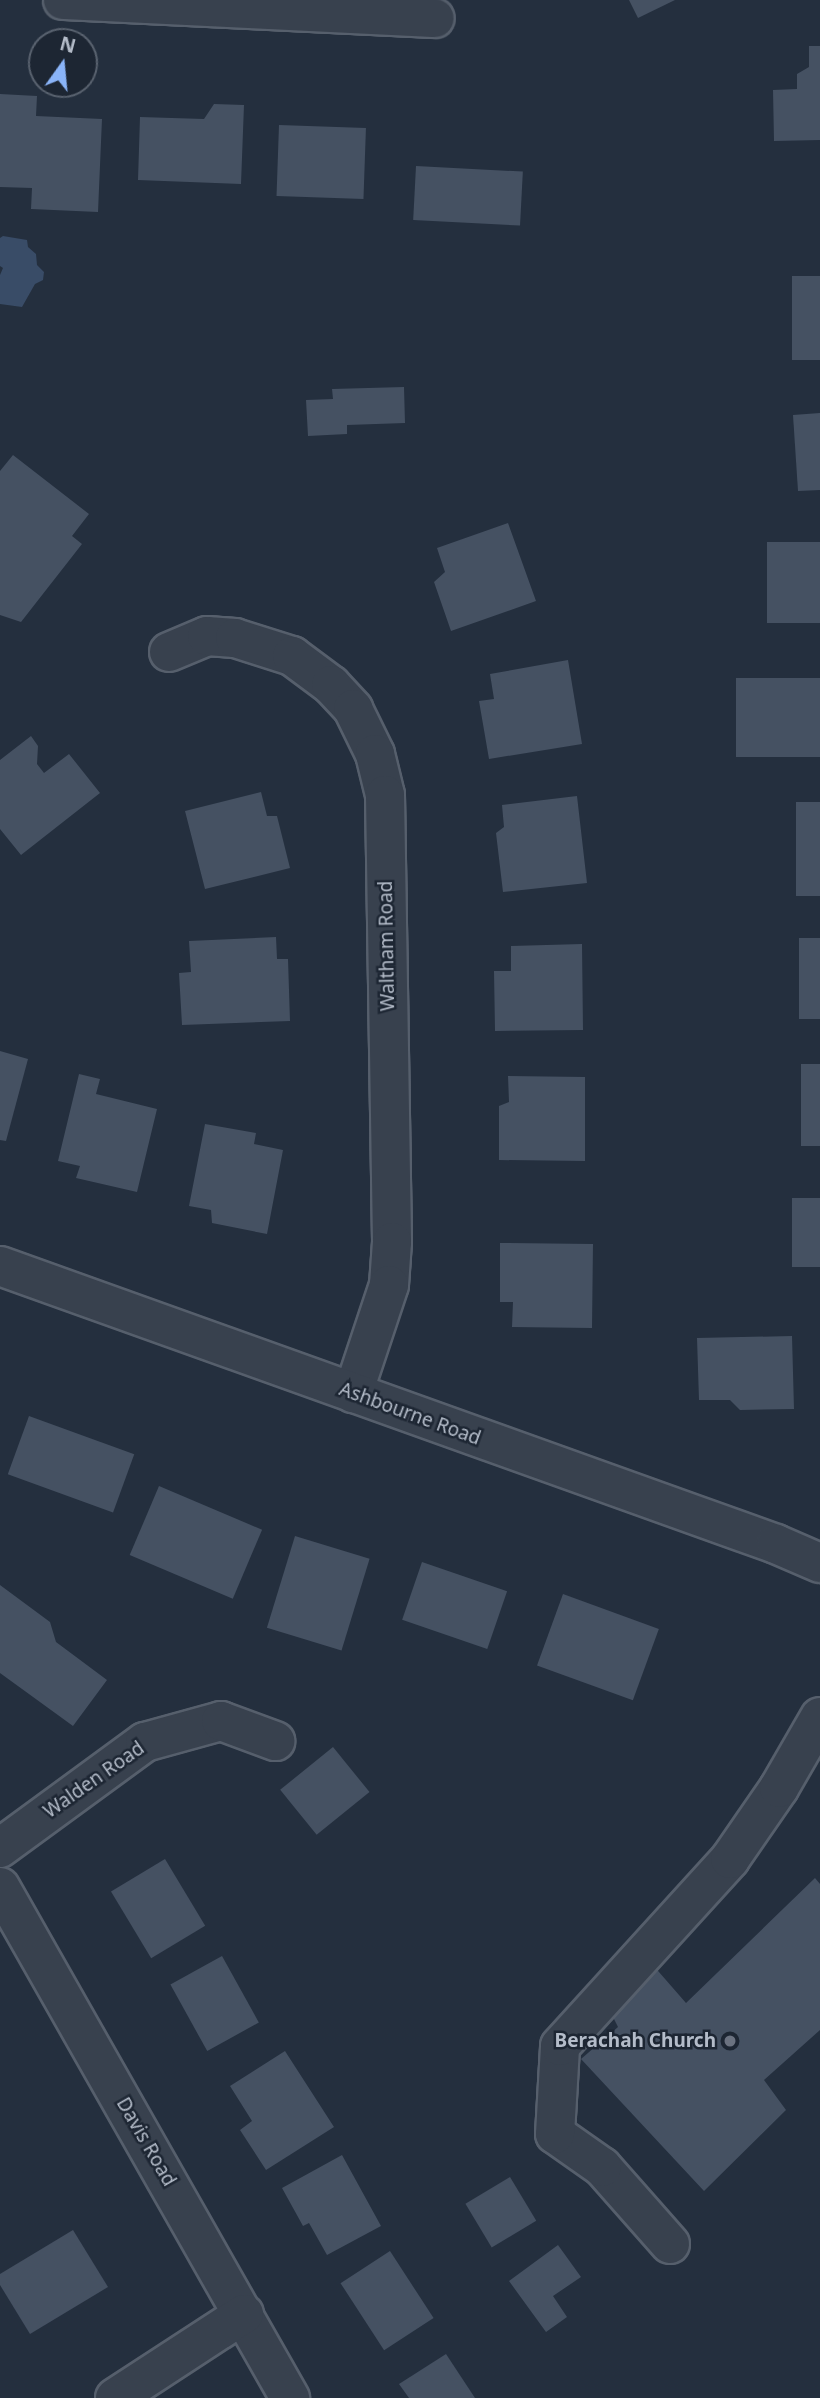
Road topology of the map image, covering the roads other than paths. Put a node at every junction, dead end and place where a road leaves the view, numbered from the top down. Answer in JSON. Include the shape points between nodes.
{"nodes":[{"id":1,"x":63,"y":0,"type":"edge"},
{"id":2,"x":435,"y":18,"type":"dead end"},
{"id":3,"x":169,"y":652,"type":"dead end"},
{"id":4,"x":0,"y":1266,"type":"edge"},
{"id":5,"x":353,"y":1393,"type":"junction"},
{"id":6,"x":820,"y":1563,"type":"edge"},
{"id":7,"x":820,"y":1717,"type":"edge"},
{"id":8,"x":275,"y":1741,"type":"dead end"},
{"id":9,"x":0,"y":1848,"type":"edge"},
{"id":10,"x":0,"y":1887,"type":"edge"},
{"id":11,"x":670,"y":2245,"type":"dead end"},
{"id":12,"x":244,"y":2314,"type":"junction"},
{"id":13,"x":115,"y":2398,"type":"edge"},
{"id":14,"x":290,"y":2398,"type":"edge"}],
"edges":[{"from":1,"to":2,"type":"street"},
{"from":3,"to":5,"type":"street","name":"Waltham Road","via":[[207,636],[292,656],[331,685],[353,709],[375,754],[385,795],[392,1242],[388,1285]]},
{"from":4,"to":5,"type":"street","name":"Ashbourne Road"},
{"from":5,"to":6,"type":"street","name":"Ashbourne Road"},
{"from":7,"to":11,"type":"street","via":[[730,1859],[561,2046],[555,2134],[602,2167]]},
{"from":8,"to":9,"type":"street","name":"Walden Road","via":[[221,1721],[145,1742]]},
{"from":10,"to":12,"type":"street","name":"Davis Road"},
{"from":12,"to":13,"type":"street"},
{"from":12,"to":14,"type":"street","name":"Davis Road"}]}
